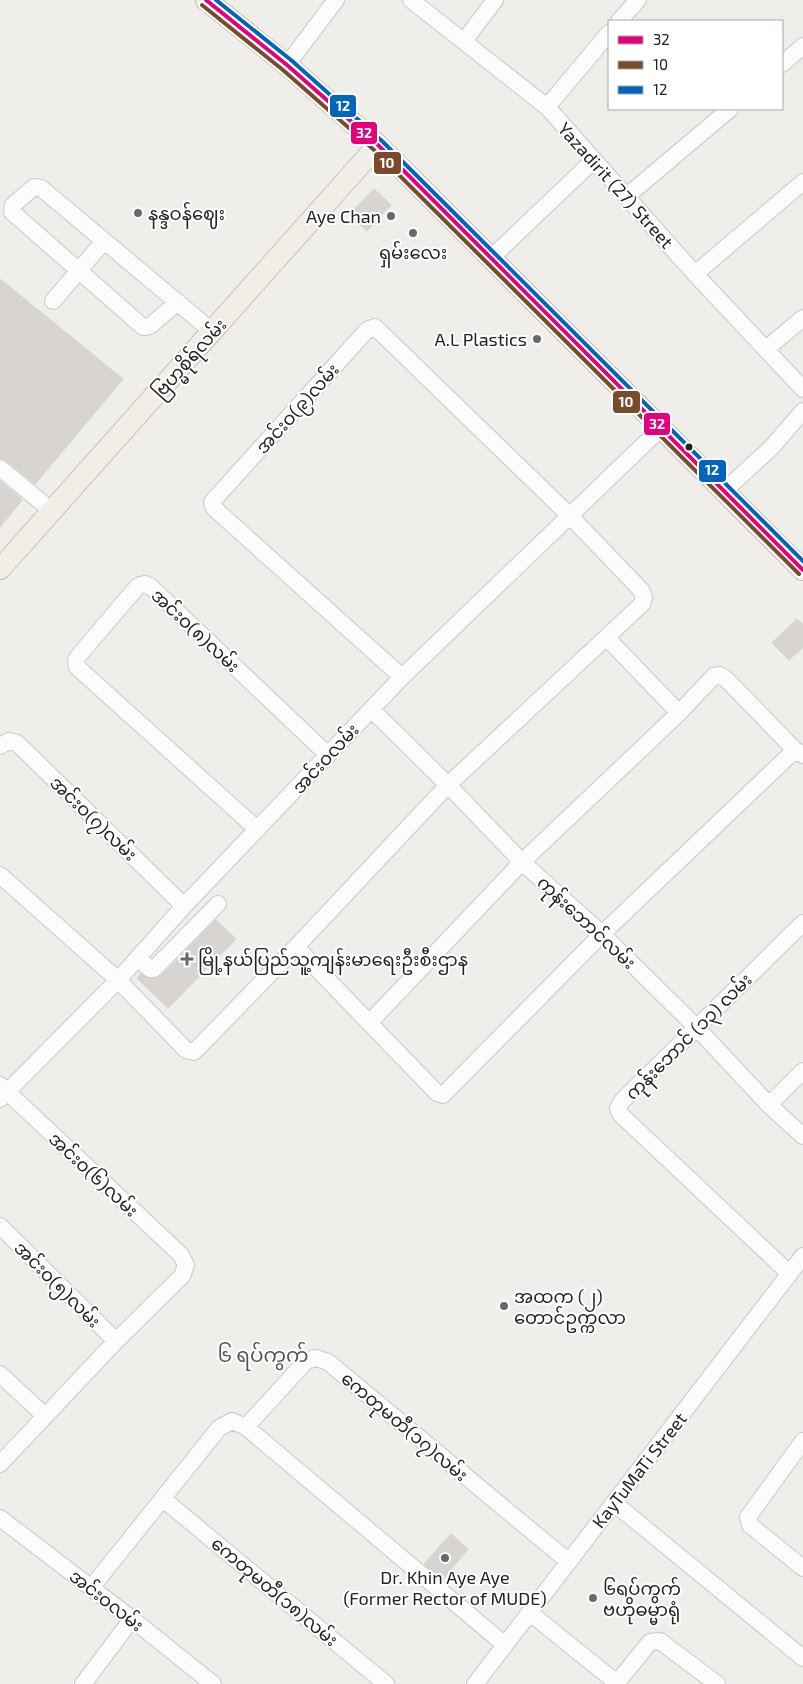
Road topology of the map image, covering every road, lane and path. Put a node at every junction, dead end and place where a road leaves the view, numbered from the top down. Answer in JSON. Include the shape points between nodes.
{"nodes":[{"id":1,"x":207,"y":0,"type":"edge"},
{"id":2,"x":336,"y":0,"type":"edge"},
{"id":3,"x":411,"y":0,"type":"edge"},
{"id":4,"x":495,"y":0,"type":"edge"},
{"id":5,"x":638,"y":0,"type":"edge"},
{"id":6,"x":621,"y":20,"type":"edge"},
{"id":7,"x":608,"y":34,"type":"edge"},
{"id":8,"x":464,"y":41,"type":"junction"},
{"id":9,"x":803,"y":46,"type":"edge"},
{"id":10,"x":783,"y":63,"type":"edge"},
{"id":11,"x":287,"y":65,"type":"junction"},
{"id":12,"x":547,"y":107,"type":"junction"},
{"id":13,"x":729,"y":110,"type":"edge"},
{"id":14,"x":378,"y":145,"type":"junction"},
{"id":15,"x":594,"y":160,"type":"junction"},
{"id":16,"x":803,"y":182,"type":"edge"},
{"id":17,"x":627,"y":196,"type":"junction"},
{"id":18,"x":104,"y":241,"type":"junction"},
{"id":19,"x":491,"y":258,"type":"junction"},
{"id":20,"x":79,"y":270,"type":"junction"},
{"id":21,"x":695,"y":274,"type":"junction"},
{"id":22,"x":53,"y":301,"type":"dead end"},
{"id":23,"x":178,"y":302,"type":"junction"},
{"id":24,"x":803,"y":318,"type":"edge"},
{"id":25,"x":213,"y":332,"type":"junction"},
{"id":26,"x":766,"y":350,"type":"junction"},
{"id":27,"x":803,"y":389,"type":"edge"},
{"id":28,"x":803,"y":411,"type":"edge"},
{"id":29,"x":661,"y":428,"type":"junction"},
{"id":30,"x":0,"y":468,"type":"edge"},
{"id":31,"x":724,"y":492,"type":"junction"},
{"id":32,"x":52,"y":511,"type":"junction"},
{"id":33,"x":570,"y":516,"type":"junction"},
{"id":34,"x":802,"y":568,"type":"edge"},
{"id":35,"x":0,"y":569,"type":"edge"},
{"id":36,"x":607,"y":638,"type":"junction"},
{"id":37,"x":402,"y":677,"type":"junction"},
{"id":38,"x":371,"y":709,"type":"junction"},
{"id":39,"x":678,"y":713,"type":"junction"},
{"id":40,"x":0,"y":746,"type":"edge"},
{"id":41,"x":799,"y":752,"type":"edge"},
{"id":42,"x":328,"y":755,"type":"junction"},
{"id":43,"x":448,"y":785,"type":"junction"},
{"id":44,"x":257,"y":829,"type":"junction"},
{"id":45,"x":522,"y":862,"type":"junction"},
{"id":46,"x":0,"y":875,"type":"edge"},
{"id":47,"x":218,"y":904,"type":"dead end"},
{"id":48,"x":184,"y":906,"type":"junction"},
{"id":49,"x":171,"y":921,"type":"junction"},
{"id":50,"x":803,"y":923,"type":"edge"},
{"id":51,"x":602,"y":934,"type":"junction"},
{"id":52,"x":186,"y":936,"type":"junction"},
{"id":53,"x":296,"y":947,"type":"junction"},
{"id":54,"x":138,"y":958,"type":"junction"},
{"id":55,"x":118,"y":980,"type":"junction"},
{"id":56,"x":370,"y":1022,"type":"junction"},
{"id":57,"x":696,"y":1027,"type":"junction"},
{"id":58,"x":803,"y":1071,"type":"edge"},
{"id":59,"x":2,"y":1092,"type":"edge"},
{"id":60,"x":768,"y":1104,"type":"junction"},
{"id":61,"x":803,"y":1136,"type":"edge"},
{"id":62,"x":0,"y":1226,"type":"edge"},
{"id":63,"x":803,"y":1256,"type":"edge"},
{"id":64,"x":790,"y":1274,"type":"junction"},
{"id":65,"x":116,"y":1341,"type":"junction"},
{"id":66,"x":0,"y":1374,"type":"edge"},
{"id":67,"x":45,"y":1416,"type":"junction"},
{"id":68,"x":246,"y":1427,"type":"junction"},
{"id":69,"x":803,"y":1442,"type":"edge"},
{"id":70,"x":0,"y":1464,"type":"edge"},
{"id":71,"x":163,"y":1499,"type":"junction"},
{"id":72,"x":614,"y":1503,"type":"junction"},
{"id":73,"x":0,"y":1518,"type":"edge"},
{"id":74,"x":568,"y":1562,"type":"junction"},
{"id":75,"x":803,"y":1568,"type":"edge"},
{"id":76,"x":91,"y":1588,"type":"junction"},
{"id":77,"x":530,"y":1613,"type":"junction"},
{"id":78,"x":132,"y":1619,"type":"junction"},
{"id":79,"x":505,"y":1645,"type":"junction"},
{"id":80,"x":803,"y":1658,"type":"edge"},
{"id":81,"x":83,"y":1684,"type":"edge"},
{"id":82,"x":213,"y":1684,"type":"edge"},
{"id":83,"x":386,"y":1684,"type":"edge"},
{"id":84,"x":476,"y":1684,"type":"edge"},
{"id":85,"x":616,"y":1684,"type":"edge"},
{"id":86,"x":717,"y":1684,"type":"edge"}],
"edges":[{"from":1,"to":11,"type":"main road"},
{"from":2,"to":11,"type":"street"},
{"from":3,"to":8,"type":"street","name":"Yazadirit (27) Street"},
{"from":4,"to":8,"type":"street"},
{"from":5,"to":6,"type":"street"},
{"from":7,"to":12,"type":"street"},
{"from":8,"to":12,"type":"street","name":"Yazadirit (27) Street"},
{"from":9,"to":10,"type":"street"},
{"from":11,"to":14,"type":"main road"},
{"from":12,"to":15,"type":"street","name":"Yazadirit (27) Street"},
{"from":13,"to":17,"type":"street"},
{"from":14,"to":19,"type":"main road"},
{"from":14,"to":25,"type":"main road","name":"ဗြဟ္မစိုရ်လမ်း"},
{"from":15,"to":17,"type":"street","name":"Yazadirit (27) Street"},
{"from":15,"to":19,"type":"street"},
{"from":16,"to":21,"type":"street"},
{"from":17,"to":21,"type":"street","name":"Yazadirit (27) Street"},
{"from":18,"to":20,"type":"street"},
{"from":18,"to":20,"type":"street","via":[[41,188],[34,187],[13,205],[12,212]]},
{"from":18,"to":23,"type":"street"},
{"from":19,"to":29,"type":"main road"},
{"from":20,"to":22,"type":"street"},
{"from":20,"to":23,"type":"street","via":[[143,327],[150,326]]},
{"from":21,"to":26,"type":"street","name":"Yazadirit (27) Street"},
{"from":23,"to":25,"type":"street"},
{"from":24,"to":26,"type":"street"},
{"from":25,"to":32,"type":"main road","name":"ဗြဟ္မစိုရ်လမ်း"},
{"from":26,"to":27,"type":"street","name":"Yazadirit (27) Street"},
{"from":28,"to":31,"type":"street","via":[[771,448]]},
{"from":29,"to":31,"type":"main road"},
{"from":29,"to":33,"type":"street","name":"အင်းဝလမ်း"},
{"from":30,"to":32,"type":"street"},
{"from":31,"to":34,"type":"main road"},
{"from":32,"to":35,"type":"main road","name":"ဗြဟ္မစိုရ်လမ်း"},
{"from":33,"to":36,"type":"street","via":[[641,590],[644,597],[642,604]]},
{"from":33,"to":37,"type":"street","name":"အင်းဝလမ်း"},
{"from":33,"to":37,"type":"street","name":"အင်းဝ(၉)လမ်း","via":[[382,332],[375,327],[367,330],[212,502],[214,508]]},
{"from":36,"to":39,"type":"street"},
{"from":36,"to":43,"type":"street"},
{"from":37,"to":38,"type":"street","name":"အင်းဝလမ်း"},
{"from":38,"to":42,"type":"street","name":"အင်းဝလမ်း"},
{"from":38,"to":43,"type":"street","name":"ကုန်းဘောင်လမ်း"},
{"from":39,"to":41,"type":"street","via":[[714,676],[720,675]]},
{"from":39,"to":45,"type":"street"},
{"from":40,"to":48,"type":"street","name":"အင်းဝ(၇)လမ်း","via":[[9,741],[17,743]]},
{"from":41,"to":51,"type":"street"},
{"from":42,"to":44,"type":"street","name":"အင်းဝလမ်း"},
{"from":42,"to":44,"type":"street","name":"အင်းဝ(၈)လမ်း","via":[[151,587],[145,584],[138,586],[80,654],[76,660],[77,667]]},
{"from":43,"to":45,"type":"street","name":"ကုန်းဘောင်လမ်း"},
{"from":43,"to":53,"type":"street"},
{"from":44,"to":48,"type":"street","name":"အင်းဝလမ်း"},
{"from":45,"to":51,"type":"street","name":"ကုန်းဘောင်လမ်း"},
{"from":45,"to":56,"type":"street"},
{"from":46,"to":55,"type":"street"},
{"from":47,"to":52,"type":"street"},
{"from":48,"to":49,"type":"street","name":"အင်းဝလမ်း"},
{"from":49,"to":52,"type":"street"},
{"from":49,"to":54,"type":"street","name":"အင်းဝလမ်း"},
{"from":50,"to":57,"type":"street","name":"ကုန်းဘောင် (၁၃) လမ်း"},
{"from":51,"to":56,"type":"street","via":[[443,1095],[437,1093]]},
{"from":51,"to":57,"type":"street","name":"ကုန်းဘောင်လမ်း"},
{"from":52,"to":54,"type":"street","via":[[154,969]]},
{"from":53,"to":55,"type":"street","via":[[194,1052],[186,1050]]},
{"from":53,"to":56,"type":"street"},
{"from":54,"to":55,"type":"street","name":"အင်းဝလမ်း"},
{"from":55,"to":59,"type":"street","name":"အင်းဝလမ်း"},
{"from":57,"to":60,"type":"street","name":"ကုန်းဘောင်လမ်း"},
{"from":57,"to":64,"type":"street","name":"ကုန်းဘောင် (၁၃) လမ်း","via":[[622,1101],[618,1108],[620,1114]]},
{"from":58,"to":60,"type":"street"},
{"from":59,"to":65,"type":"street","name":"အင်းဝ(၆)လမ်း","via":[[181,1255],[186,1265],[182,1276]]},
{"from":60,"to":61,"type":"street","name":"ကုန်းဘောင်လမ်း"},
{"from":62,"to":65,"type":"street","name":"အင်းဝ(၅)လမ်း"},
{"from":63,"to":64,"type":"street","name":"KayTuMaTi Street"},
{"from":64,"to":72,"type":"street","name":"KayTuMaTi Street"},
{"from":65,"to":67,"type":"street"},
{"from":66,"to":67,"type":"street"},
{"from":67,"to":70,"type":"street"},
{"from":68,"to":71,"type":"street","via":[[232,1421],[219,1428]]},
{"from":68,"to":74,"type":"street","name":"ကေတုမတီ(၁၇)လမ်း","via":[[306,1361],[316,1358],[328,1362]]},
{"from":68,"to":79,"type":"street"},
{"from":69,"to":75,"type":"street","via":[[748,1517],[750,1525]]},
{"from":71,"to":76,"type":"street"},
{"from":71,"to":83,"type":"street","name":"ကေတုမတီ(၁၈)လမ်း"},
{"from":72,"to":74,"type":"street","name":"KayTuMaTi Street"},
{"from":72,"to":80,"type":"street"},
{"from":73,"to":76,"type":"street","name":"အင်းဝလမ်း"},
{"from":74,"to":77,"type":"street","name":"KayTuMaTi Street"},
{"from":76,"to":78,"type":"street","name":"အင်းဝလမ်း"},
{"from":77,"to":79,"type":"street","name":"KayTuMaTi Street"},
{"from":77,"to":85,"type":"street"},
{"from":78,"to":81,"type":"street"},
{"from":78,"to":82,"type":"street","name":"အင်းဝလမ်း"},
{"from":79,"to":84,"type":"street","name":"KayTuMaTi Street"},
{"from":85,"to":86,"type":"street","via":[[654,1640],[660,1641]]}]}
